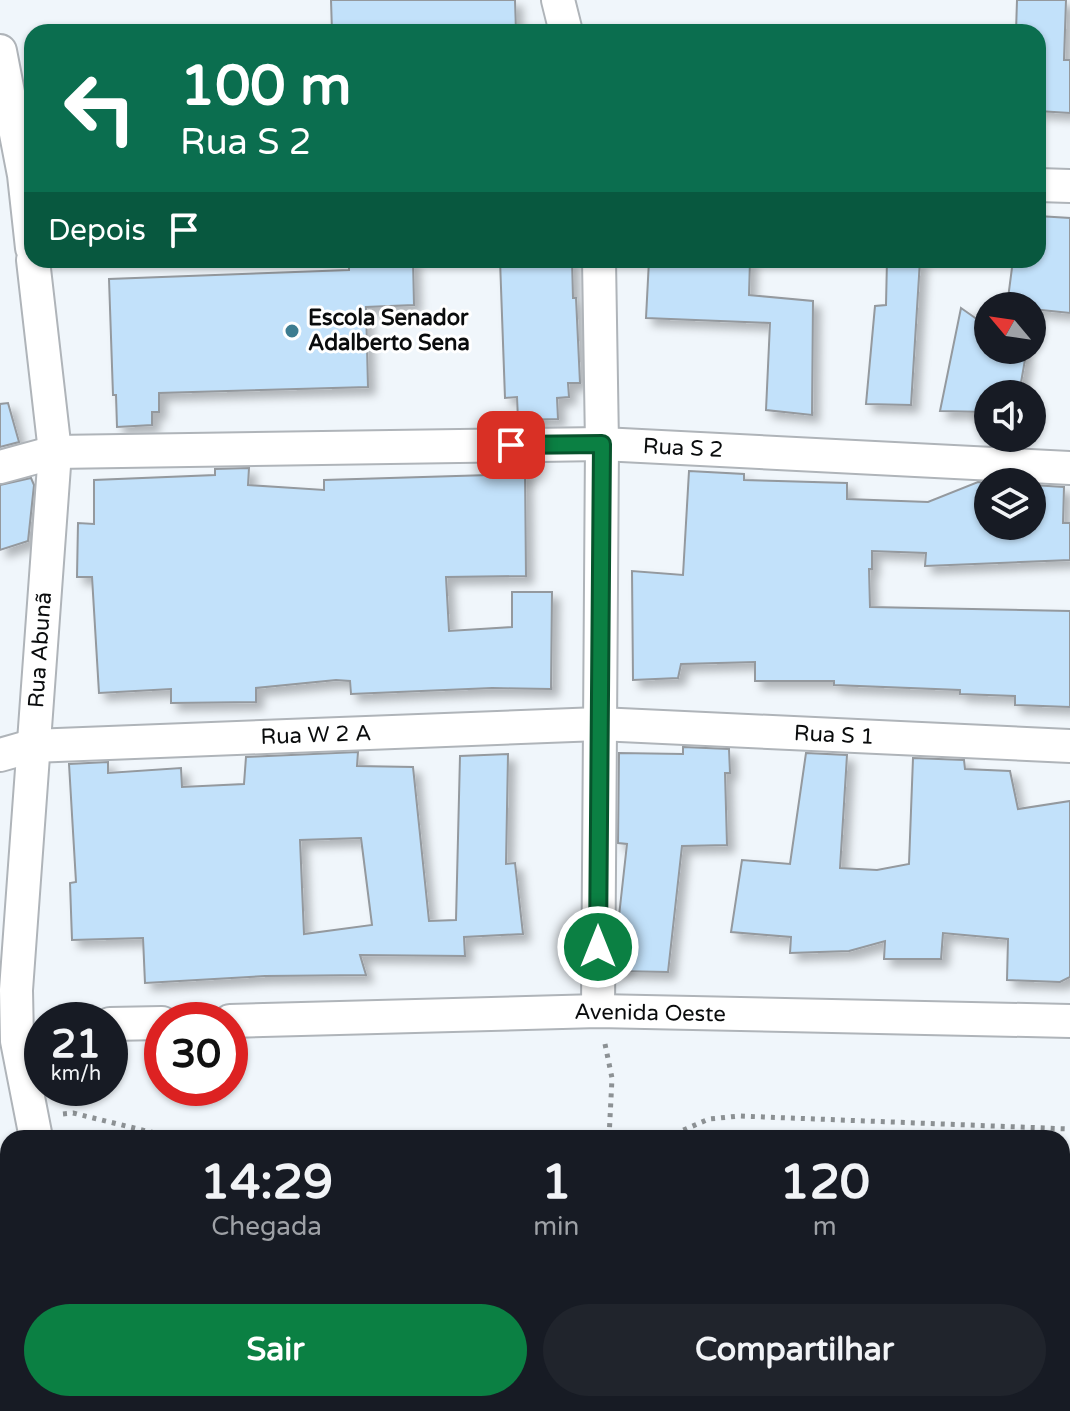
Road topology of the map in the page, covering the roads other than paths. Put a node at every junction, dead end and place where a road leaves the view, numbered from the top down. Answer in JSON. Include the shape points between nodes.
{"nodes":[{"id":1,"x":558,"y":0,"type":"edge"},
{"id":2,"x":564,"y":24,"type":"edge"},
{"id":3,"x":0,"y":51,"type":"edge"},
{"id":4,"x":12,"y":178,"type":"edge"},
{"id":5,"x":1046,"y":185,"type":"edge"},
{"id":6,"x":1070,"y":186,"type":"edge"},
{"id":7,"x":24,"y":220,"type":"edge"},
{"id":8,"x":34,"y":268,"type":"edge"},
{"id":9,"x":599,"y":268,"type":"edge"},
{"id":10,"x":602,"y":444,"type":"junction"},
{"id":11,"x":55,"y":452,"type":"junction"},
{"id":12,"x":0,"y":467,"type":"edge"},
{"id":13,"x":1070,"y":468,"type":"edge"},
{"id":14,"x":599,"y":724,"type":"junction"},
{"id":15,"x":32,"y":746,"type":"junction"},
{"id":16,"x":1070,"y":746,"type":"edge"},
{"id":17,"x":0,"y":755,"type":"edge"},
{"id":18,"x":598,"y":1011,"type":"junction"},
{"id":19,"x":248,"y":1021,"type":"edge"},
{"id":20,"x":1070,"y":1021,"type":"edge"},
{"id":21,"x":20,"y":1041,"type":"edge"},
{"id":22,"x":34,"y":1128,"type":"edge"}],
"edges":[{"from":1,"to":2,"type":"street"},
{"from":3,"to":4,"type":"street"},
{"from":4,"to":7,"type":"street"},
{"from":5,"to":6,"type":"street"},
{"from":8,"to":11,"type":"street","name":"Rua Abunã"},
{"from":9,"to":10,"type":"street"},
{"from":10,"to":11,"type":"street","name":"Rua S 2"},
{"from":10,"to":13,"type":"street","name":"Rua S 2"},
{"from":10,"to":14,"type":"street"},
{"from":11,"to":12,"type":"street","name":"Rua S 2"},
{"from":11,"to":15,"type":"street","name":"Rua Abunã"},
{"from":14,"to":15,"type":"street","name":"Rua W 2 A"},
{"from":14,"to":16,"type":"street","name":"Rua S 1"},
{"from":14,"to":18,"type":"street"},
{"from":15,"to":17,"type":"street","name":"Rua W 2 A"},
{"from":15,"to":21,"type":"street","name":"Rua Abunã","via":[[16,990]]},
{"from":18,"to":19,"type":"street","name":"Avenida Oeste"},
{"from":18,"to":20,"type":"street","name":"Avenida Oeste"},
{"from":21,"to":22,"type":"street"}]}
